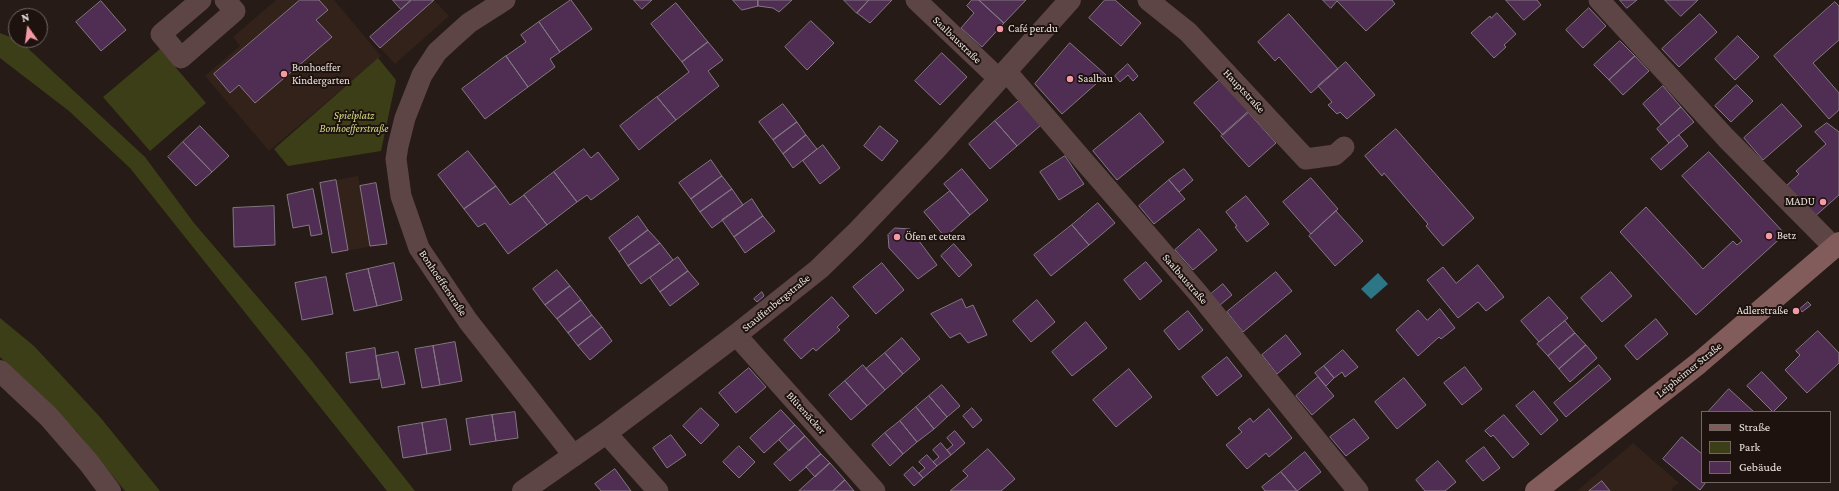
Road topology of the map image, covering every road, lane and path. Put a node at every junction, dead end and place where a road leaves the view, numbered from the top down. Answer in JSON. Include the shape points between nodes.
{"nodes":[{"id":1,"x":200,"y":0,"type":"edge"},
{"id":2,"x":225,"y":0,"type":"edge"},
{"id":3,"x":505,"y":0,"type":"edge"},
{"id":4,"x":916,"y":0,"type":"edge"},
{"id":5,"x":1070,"y":0,"type":"edge"},
{"id":6,"x":1148,"y":0,"type":"edge"},
{"id":7,"x":1599,"y":0,"type":"edge"},
{"id":8,"x":1003,"y":75,"type":"junction"},
{"id":9,"x":1344,"y":147,"type":"dead end"},
{"id":10,"x":1836,"y":245,"type":"edge"},
{"id":11,"x":736,"y":336,"type":"junction"},
{"id":12,"x":0,"y":370,"type":"edge"},
{"id":13,"x":606,"y":433,"type":"junction"},
{"id":14,"x":574,"y":456,"type":"junction"},
{"id":15,"x":110,"y":491,"type":"edge"},
{"id":16,"x":523,"y":491,"type":"edge"},
{"id":17,"x":658,"y":491,"type":"edge"},
{"id":18,"x":875,"y":491,"type":"edge"},
{"id":19,"x":1358,"y":491,"type":"edge"},
{"id":20,"x":1536,"y":491,"type":"edge"}],
"edges":[{"from":1,"to":2,"type":"street","via":[[161,34],[181,58],[235,11]]},
{"from":3,"to":14,"type":"street","name":"Bonhoefferstraße","via":[[469,23],[449,41],[437,52],[422,75],[405,118],[398,146],[396,160],[401,196],[419,248],[468,321]]},
{"from":4,"to":8,"type":"street","name":"Saalbaustraße"},
{"from":5,"to":8,"type":"street"},
{"from":6,"to":9,"type":"street","name":"Hauptstraße","via":[[1188,32],[1306,159],[1335,155]]},
{"from":7,"to":10,"type":"street","via":[[1726,138]]},
{"from":8,"to":11,"type":"street","name":"Stauffenbergstraße","via":[[851,238],[815,273]]},
{"from":8,"to":19,"type":"street","name":"Saalbaustraße","via":[[1197,292]]},
{"from":10,"to":20,"type":"main road","name":"Leipheimer Straße","via":[[1699,363]]},
{"from":11,"to":13,"type":"street","name":"Stauffenbergstraße"},
{"from":11,"to":18,"type":"street","name":"Blütenäcker"},
{"from":12,"to":15,"type":"street","via":[[49,416]]},
{"from":13,"to":14,"type":"street","name":"Stauffenbergstraße"},
{"from":13,"to":17,"type":"street"},
{"from":14,"to":16,"type":"street","name":"Stauffenbergstraße"}]}
